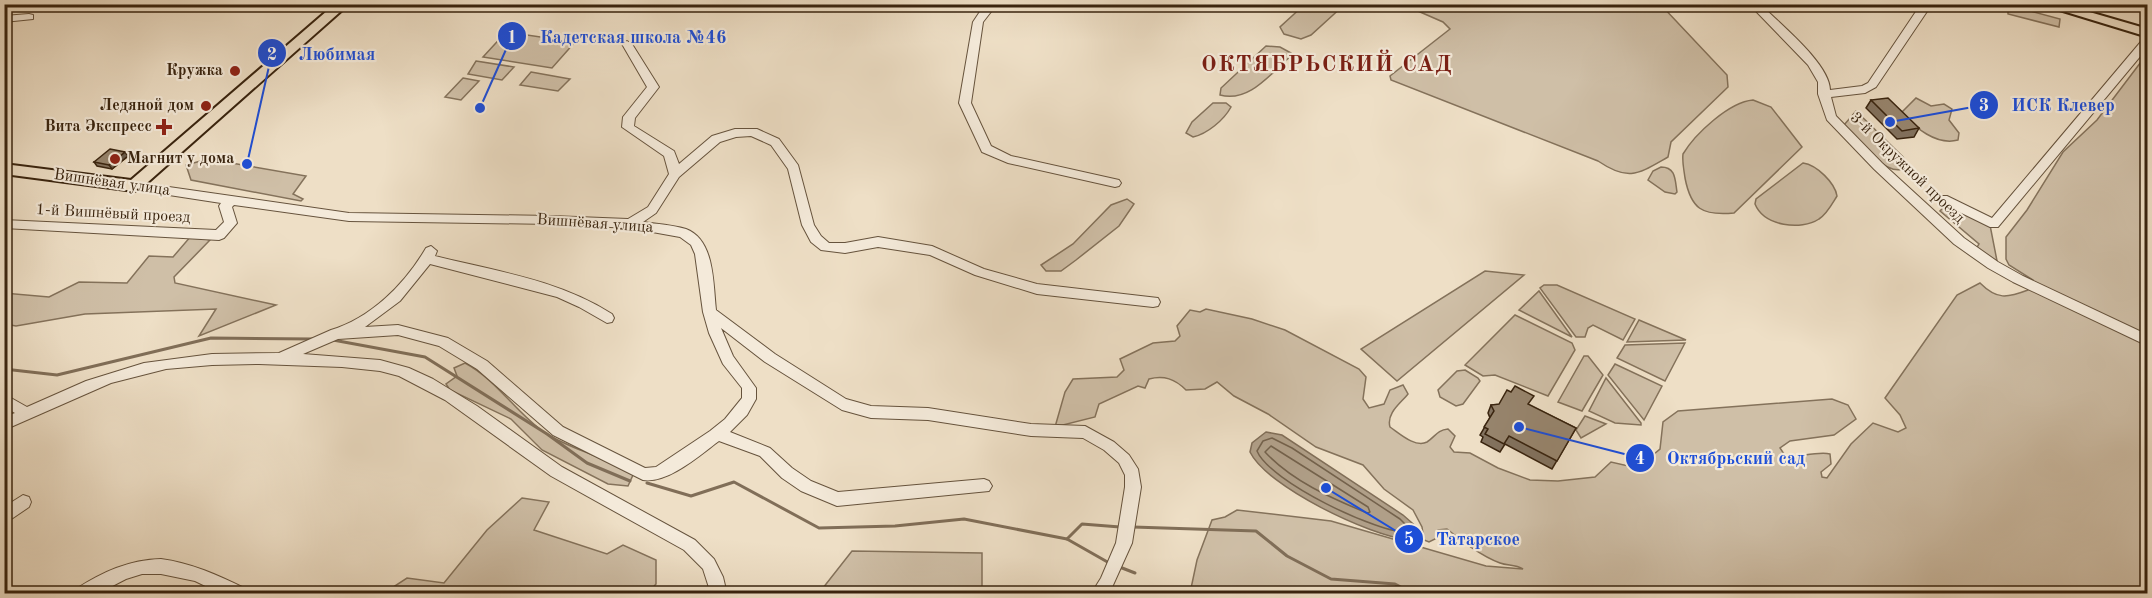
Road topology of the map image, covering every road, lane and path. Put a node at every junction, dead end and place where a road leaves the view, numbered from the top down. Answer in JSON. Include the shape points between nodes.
{"nodes":[{"id":1,"x":343,"y":4,"type":"edge"},
{"id":2,"x":992,"y":4,"type":"edge"},
{"id":3,"x":1754,"y":4,"type":"edge"},
{"id":4,"x":1927,"y":4,"type":"edge"},
{"id":5,"x":2046,"y":4,"type":"edge"},
{"id":6,"x":29,"y":17,"type":"dead end"},
{"id":7,"x":4,"y":19,"type":"edge"},
{"id":8,"x":2147,"y":38,"type":"edge"},
{"id":9,"x":627,"y":44,"type":"dead end"},
{"id":10,"x":1824,"y":94,"type":"junction"},
{"id":11,"x":4,"y":169,"type":"edge"},
{"id":12,"x":675,"y":174,"type":"junction"},
{"id":13,"x":1114,"y":183,"type":"dead end"},
{"id":14,"x":134,"y":186,"type":"junction"},
{"id":15,"x":1943,"y":199,"type":"dead end"},
{"id":16,"x":231,"y":200,"type":"junction"},
{"id":17,"x":4,"y":224,"type":"edge"},
{"id":18,"x":630,"y":224,"type":"junction"},
{"id":19,"x":1153,"y":302,"type":"dead end"},
{"id":20,"x":710,"y":312,"type":"junction"},
{"id":21,"x":607,"y":318,"type":"dead end"},
{"id":22,"x":336,"y":334,"type":"junction"},
{"id":23,"x":2148,"y":341,"type":"edge"},
{"id":24,"x":279,"y":359,"type":"junction"},
{"id":25,"x":4,"y":400,"type":"edge"},
{"id":26,"x":24,"y":416,"type":"junction"},
{"id":27,"x":4,"y":424,"type":"edge"},
{"id":28,"x":719,"y":433,"type":"junction"},
{"id":29,"x":984,"y":486,"type":"dead end"},
{"id":30,"x":23,"y":502,"type":"dead end"},
{"id":31,"x":4,"y":517,"type":"edge"},
{"id":32,"x":82,"y":594,"type":"edge"},
{"id":33,"x":240,"y":594,"type":"edge"},
{"id":34,"x":719,"y":594,"type":"edge"},
{"id":35,"x":1099,"y":594,"type":"edge"}],
"edges":[{"from":1,"to":14,"type":"main road"},
{"from":2,"to":13,"type":"street","via":[[978,22],[965,103],[986,149],[1008,159]]},
{"from":3,"to":10,"type":"street","name":"3-й Окружной проезд","via":[[1812,63],[1824,82]]},
{"from":4,"to":10,"type":"street","via":[[1872,85]]},
{"from":5,"to":8,"type":"main road"},
{"from":6,"to":7,"type":"street"},
{"from":8,"to":15,"type":"street","via":[[1994,224]]},
{"from":9,"to":12,"type":"street","via":[[653,87],[629,117],[628,127],[670,154]]},
{"from":10,"to":23,"type":"street","name":"3-й Окружной проезд","via":[[1831,117],[1959,241],[2018,279]]},
{"from":11,"to":14,"type":"main road","name":"Вишнёвая улица"},
{"from":12,"to":18,"type":"street","via":[[652,210]]},
{"from":12,"to":19,"type":"street","via":[[716,140],[753,132],[775,142],[794,168],[808,225],[826,248],[878,242],[932,251],[980,272],[1038,289]]},
{"from":14,"to":16,"type":"street","name":"Вишнёвая улица"},
{"from":16,"to":17,"type":"street","name":"1-й Вишнёвый проезд","via":[[225,206],[231,223],[219,236]]},
{"from":16,"to":18,"type":"street","name":"Вишнёвая улица","via":[[350,217]]},
{"from":18,"to":20,"type":"street","name":"Вишнёвая улица","via":[[683,233],[696,242],[702,254]]},
{"from":20,"to":28,"type":"street","name":"Вишнёвая улица","via":[[720,348],[749,388],[751,399]]},
{"from":20,"to":35,"type":"street","via":[[770,358],[842,404],[871,412],[928,414],[1031,430],[1085,432],[1109,446],[1133,474],[1133,488],[1124,543]]},
{"from":21,"to":22,"type":"street","via":[[560,293],[429,255],[385,308]]},
{"from":22,"to":24,"type":"street"},
{"from":22,"to":28,"type":"street","via":[[398,330],[443,342],[482,365],[558,431],[643,474],[660,473]]},
{"from":24,"to":26,"type":"street","via":[[210,358],[143,368],[93,384]]},
{"from":24,"to":34,"type":"street","via":[[366,362],[424,382],[467,407],[539,461],[691,543],[710,565]]},
{"from":25,"to":26,"type":"street"},
{"from":26,"to":27,"type":"street"},
{"from":28,"to":29,"type":"street","via":[[765,452],[797,480],[837,499]]},
{"from":30,"to":31,"type":"street"},
{"from":32,"to":33,"type":"street","via":[[105,578],[133,567],[154,565],[204,575]]}]}
